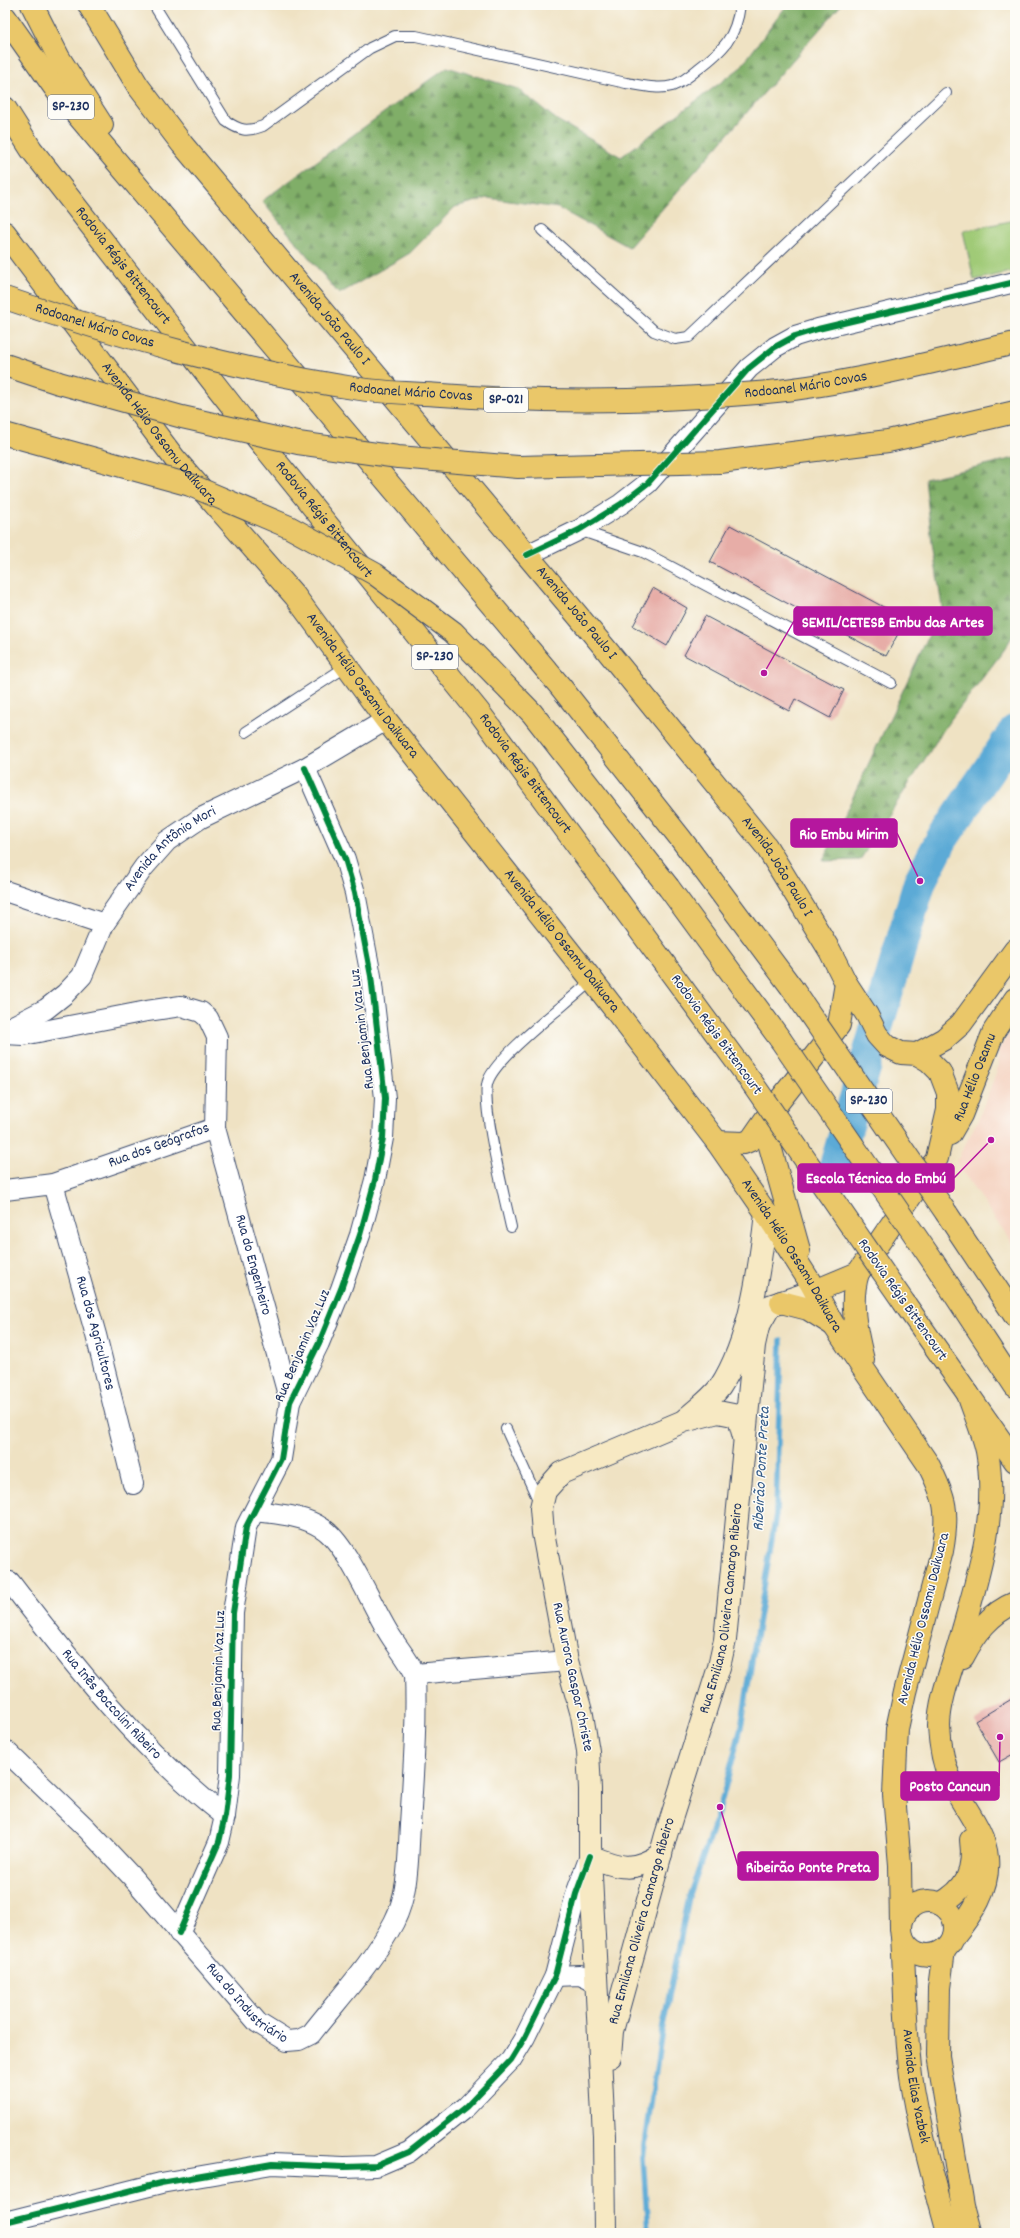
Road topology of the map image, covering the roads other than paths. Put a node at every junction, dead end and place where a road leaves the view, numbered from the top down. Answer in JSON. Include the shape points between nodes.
{"nodes":[{"id":1,"x":32,"y":5,"type":"edge"},
{"id":2,"x":89,"y":5,"type":"edge"},
{"id":3,"x":154,"y":5,"type":"edge"},
{"id":4,"x":740,"y":5,"type":"edge"},
{"id":5,"x":5,"y":17,"type":"edge"},
{"id":6,"x":946,"y":93,"type":"dead end"},
{"id":7,"x":5,"y":108,"type":"edge"},
{"id":8,"x":144,"y":192,"type":"junction"},
{"id":9,"x":542,"y":230,"type":"dead end"},
{"id":10,"x":5,"y":233,"type":"edge"},
{"id":11,"x":1015,"y":282,"type":"edge"},
{"id":12,"x":5,"y":298,"type":"edge"},
{"id":13,"x":1015,"y":343,"type":"edge"},
{"id":14,"x":5,"y":365,"type":"edge"},
{"id":15,"x":1015,"y":412,"type":"edge"},
{"id":16,"x":5,"y":434,"type":"edge"},
{"id":17,"x":579,"y":530,"type":"junction"},
{"id":18,"x":527,"y":554,"type":"junction"},
{"id":19,"x":347,"y":666,"type":"junction"},
{"id":20,"x":891,"y":683,"type":"dead end"},
{"id":21,"x":386,"y":720,"type":"junction"},
{"id":22,"x":246,"y":732,"type":"dead end"},
{"id":23,"x":305,"y":768,"type":"junction"},
{"id":24,"x":5,"y":892,"type":"edge"},
{"id":25,"x":104,"y":924,"type":"junction"},
{"id":26,"x":1015,"y":950,"type":"edge"},
{"id":27,"x":592,"y":980,"type":"junction"},
{"id":28,"x":846,"y":983,"type":"junction"},
{"id":29,"x":1015,"y":999,"type":"edge"},
{"id":30,"x":869,"y":1019,"type":"junction"},
{"id":31,"x":839,"y":1025,"type":"junction"},
{"id":32,"x":5,"y":1030,"type":"edge"},
{"id":33,"x":5,"y":1034,"type":"edge"},
{"id":34,"x":917,"y":1054,"type":"junction"},
{"id":35,"x":769,"y":1114,"type":"junction"},
{"id":36,"x":215,"y":1128,"type":"junction"},
{"id":37,"x":768,"y":1139,"type":"junction"},
{"id":38,"x":716,"y":1142,"type":"junction"},
{"id":39,"x":937,"y":1158,"type":"junction"},
{"id":40,"x":53,"y":1184,"type":"junction"},
{"id":41,"x":5,"y":1190,"type":"edge"},
{"id":42,"x":766,"y":1213,"type":"junction"},
{"id":43,"x":511,"y":1226,"type":"dead end"},
{"id":44,"x":858,"y":1273,"type":"junction"},
{"id":45,"x":812,"y":1286,"type":"junction"},
{"id":46,"x":781,"y":1302,"type":"junction"},
{"id":47,"x":1015,"y":1316,"type":"edge"},
{"id":48,"x":833,"y":1324,"type":"junction"},
{"id":49,"x":865,"y":1371,"type":"junction"},
{"id":50,"x":1015,"y":1386,"type":"edge"},
{"id":51,"x":968,"y":1394,"type":"junction"},
{"id":52,"x":290,"y":1402,"type":"junction"},
{"id":53,"x":684,"y":1421,"type":"junction"},
{"id":54,"x":506,"y":1429,"type":"dead end"},
{"id":55,"x":744,"y":1437,"type":"junction"},
{"id":56,"x":1015,"y":1461,"type":"edge"},
{"id":57,"x":133,"y":1484,"type":"dead end"},
{"id":58,"x":541,"y":1508,"type":"junction"},
{"id":59,"x":255,"y":1510,"type":"junction"},
{"id":60,"x":10,"y":1582,"type":"dead end"},
{"id":61,"x":1015,"y":1604,"type":"edge"},
{"id":62,"x":567,"y":1661,"type":"junction"},
{"id":63,"x":415,"y":1674,"type":"junction"},
{"id":64,"x":945,"y":1690,"type":"junction"},
{"id":65,"x":5,"y":1750,"type":"edge"},
{"id":66,"x":968,"y":1811,"type":"junction"},
{"id":67,"x":225,"y":1816,"type":"junction"},
{"id":68,"x":661,"y":1854,"type":"junction"},
{"id":69,"x":590,"y":1856,"type":"junction"},
{"id":70,"x":900,"y":1864,"type":"junction"},
{"id":71,"x":934,"y":1903,"type":"junction"},
{"id":72,"x":902,"y":1932,"type":"junction"},
{"id":73,"x":179,"y":1933,"type":"junction"},
{"id":74,"x":949,"y":1943,"type":"junction"},
{"id":75,"x":555,"y":1976,"type":"junction"},
{"id":76,"x":595,"y":1982,"type":"junction"},
{"id":77,"x":604,"y":2136,"type":"junction"},
{"id":78,"x":5,"y":2222,"type":"edge"},
{"id":79,"x":605,"y":2233,"type":"edge"},
{"id":80,"x":948,"y":2233,"type":"edge"},
{"id":81,"x":970,"y":2233,"type":"edge"}],
"edges":[{"from":1,"to":8,"type":"main road","via":[[59,58]]},
{"from":2,"to":18,"type":"main road","name":"Avenida João Paulo I","via":[[138,86],[182,144]]},
{"from":3,"to":4,"type":"lane","via":[[226,121],[238,129],[249,131],[263,126],[370,48],[395,36],[416,36],[626,83],[654,87],[672,86],[690,76],[724,49],[739,18]]},
{"from":5,"to":8,"type":"main road","number":"SP-230","via":[[57,91]]},
{"from":6,"to":9,"type":"lane","via":[[689,337],[683,339],[664,336],[654,331]]},
{"from":7,"to":51,"type":"main road","name":"Rodovia Régis Bittencourt","number":"SP-230","bridge":true,"via":[[31,149],[248,426],[479,712],[753,1084]]},
{"from":8,"to":47,"type":"main road","number":"SP-230","bridge":true,"via":[[560,686],[681,839],[792,988]]},
{"from":10,"to":19,"type":"main road","name":"Avenida Hélio Ossamu Daikuara","via":[[175,459],[295,596]]},
{"from":11,"to":17,"type":"street","via":[[818,329],[775,346],[749,368],[648,483],[622,504]]},
{"from":12,"to":13,"type":"main road","name":"Rodoanel Mário Covas","number":"SP-021","bridge":true,"via":[[90,326],[240,366],[361,389],[514,400],[646,399],[758,393],[865,377]]},
{"from":14,"to":15,"type":"main road","bridge":true,"via":[[59,383],[182,417],[298,443],[398,457],[518,467],[720,462],[888,441]]},
{"from":16,"to":50,"type":"main road","bridge":true,"via":[[190,485],[289,527],[375,574],[453,632],[532,713],[669,888],[780,1039]]},
{"from":17,"to":18,"type":"street"},
{"from":17,"to":20,"type":"lane","via":[[642,552]]},
{"from":18,"to":28,"type":"main road","name":"Avenida João Paulo I","via":[[766,846],[830,950]]},
{"from":19,"to":21,"type":"main road","name":"Avenida Hélio Ossamu Daikuara"},
{"from":19,"to":22,"type":"lane"},
{"from":21,"to":23,"type":"street","name":"Avenida Antônio Mori"},
{"from":21,"to":27,"type":"main road","name":"Avenida Hélio Ossamu Daikuara"},
{"from":23,"to":25,"type":"street","name":"Avenida Antônio Mori","via":[[201,818],[167,841],[144,867]]},
{"from":23,"to":52,"type":"street","name":"Rua Benjamin Vaz Luz","via":[[345,859],[355,893],[371,976],[385,1098],[383,1138],[360,1235],[342,1289]]},
{"from":24,"to":25,"type":"street"},
{"from":25,"to":32,"type":"street","name":"Avenida Antônio Mori","via":[[82,976],[46,1009]]},
{"from":26,"to":34,"type":"main road","via":[[961,1024]]},
{"from":27,"to":38,"type":"main road","name":"Avenida Hélio Ossamu Daikuara"},
{"from":27,"to":43,"type":"lane","via":[[510,1052],[487,1082],[486,1107]]},
{"from":28,"to":30,"type":"main road","name":"Avenida João Paulo I"},
{"from":28,"to":31,"type":"main road"},
{"from":29,"to":39,"type":"main road","name":"Rua Hélio Osamu","via":[[994,1031],[961,1115]]},
{"from":30,"to":31,"type":"main road"},
{"from":30,"to":34,"type":"main road","name":"Avenida João Paulo I","via":[[887,1046],[901,1053]]},
{"from":31,"to":35,"type":"main road"},
{"from":33,"to":36,"type":"street","name":"Rua dos Geógrafos","via":[[59,1029],[181,1006],[194,1009],[208,1018],[217,1037]]},
{"from":34,"to":39,"type":"main road","name":"Avenida João Paulo I","via":[[929,1060],[940,1072],[948,1093],[948,1110]]},
{"from":35,"to":37,"type":"main road"},
{"from":35,"to":38,"type":"main road","via":[[748,1142]]},
{"from":36,"to":40,"type":"street","name":"Rua dos Geógrafos"},
{"from":36,"to":52,"type":"street","name":"Rua do Engenheiro"},
{"from":37,"to":42,"type":"main road"},
{"from":37,"to":45,"type":"main road","via":[[795,1239]]},
{"from":38,"to":42,"type":"main road","name":"Avenida Hélio Ossamu Daikuara"},
{"from":39,"to":44,"type":"main road"},
{"from":40,"to":41,"type":"street","name":"Rua dos Geógrafos"},
{"from":40,"to":57,"type":"street","name":"Rua dos Agricultores","via":[[96,1335]]},
{"from":42,"to":45,"type":"main road","name":"Avenida Hélio Ossamu Daikuara"},
{"from":42,"to":53,"type":"main road","via":[[750,1306],[733,1365],[718,1389]]},
{"from":44,"to":45,"type":"main road","name":"Rua Emiliana Oliveira Camargo Ribeiro"},
{"from":44,"to":49,"type":"main road","name":"Avenida Hélio Ossamu Daikuara","via":[[853,1300]]},
{"from":45,"to":46,"type":"main road","name":"Rua Emiliana Oliveira Camargo Ribeiro"},
{"from":45,"to":48,"type":"main road","name":"Avenida Hélio Ossamu Daikuara"},
{"from":46,"to":48,"type":"main road","via":[[808,1309]]},
{"from":46,"to":55,"type":"main road","name":"Rua Emiliana Oliveira Camargo Ribeiro","via":[[770,1306],[758,1327]]},
{"from":48,"to":49,"type":"main road","name":"Avenida Hélio Ossamu Daikuara"},
{"from":49,"to":70,"type":"main road","name":"Avenida Hélio Ossamu Daikuara","via":[[928,1464],[940,1487],[946,1508],[942,1551],[905,1692],[898,1729],[894,1795]]},
{"from":51,"to":56,"type":"main road","name":"Rodovia Régis Bittencourt","number":"SP-230"},
{"from":51,"to":64,"type":"main road","via":[[987,1450],[991,1483],[990,1510],[982,1562]]},
{"from":52,"to":59,"type":"street","name":"Rua Benjamin Vaz Luz","via":[[281,1459]]},
{"from":53,"to":55,"type":"main road","via":[[718,1412],[726,1413],[739,1419]]},
{"from":53,"to":58,"type":"main road","via":[[561,1473],[545,1491]]},
{"from":54,"to":58,"type":"lane"},
{"from":55,"to":68,"type":"main road","name":"Rua Emiliana Oliveira Camargo Ribeiro","via":[[725,1640]]},
{"from":58,"to":62,"type":"main road","name":"Rua Aurora Gaspar Christe","via":[[543,1532]]},
{"from":59,"to":63,"type":"street","via":[[312,1522],[323,1528],[337,1542]]},
{"from":59,"to":67,"type":"street","name":"Rua Benjamin Vaz Luz","via":[[246,1527],[233,1613],[230,1775]]},
{"from":60,"to":67,"type":"street","name":"Rua Inês Boccolini Ribeiro","via":[[105,1702],[153,1754],[190,1789]]},
{"from":61,"to":64,"type":"main road","via":[[1004,1608],[989,1619],[977,1634]]},
{"from":62,"to":63,"type":"street"},
{"from":62,"to":69,"type":"main road","name":"Rua Aurora Gaspar Christe","via":[[582,1715],[588,1751]]},
{"from":63,"to":73,"type":"street","name":"Rua do Industriário","via":[[412,1797],[406,1879],[401,1903],[394,1922],[374,1956],[311,2034],[299,2040],[287,2041],[258,2023]]},
{"from":64,"to":66,"type":"main road","via":[[939,1723],[940,1744],[951,1781]]},
{"from":65,"to":73,"type":"street","name":"Rua do Industriário","via":[[87,1829]]},
{"from":66,"to":71,"type":"main road","via":[[973,1850],[971,1867],[961,1890]]},
{"from":66,"to":74,"type":"main road","via":[[983,1841],[987,1858],[985,1880],[969,1918]]},
{"from":67,"to":73,"type":"street","name":"Rua Benjamin Vaz Luz","via":[[219,1842]]},
{"from":68,"to":69,"type":"main road","via":[[646,1864],[622,1867]]},
{"from":68,"to":77,"type":"main road","name":"Rua Emiliana Oliveira Camargo Ribeiro","via":[[612,2031]]},
{"from":69,"to":75,"type":"street","via":[[576,1894]]},
{"from":69,"to":76,"type":"main road","name":"Rua Aurora Gaspar Christe"},
{"from":70,"to":71,"type":"main road"},
{"from":70,"to":72,"type":"main road","name":"Avenida Hélio Ossamu Daikuara"},
{"from":71,"to":72,"type":"main road","via":[[920,1903],[907,1912]]},
{"from":71,"to":74,"type":"main road","via":[[951,1914],[954,1921]]},
{"from":72,"to":74,"type":"main road","via":[[909,1947],[920,1954],[937,1954]]},
{"from":72,"to":80,"type":"main road","name":"Avenida Elias Yazbek","via":[[907,2039],[912,2077],[923,2138]]},
{"from":74,"to":81,"type":"main road","name":"Avenida Elias Yazbek","via":[[939,1988],[938,2056]]},
{"from":75,"to":76,"type":"street","via":[[580,1975]]},
{"from":75,"to":78,"type":"street","via":[[511,2060],[466,2107],[409,2152],[376,2166],[272,2164],[161,2183]]},
{"from":76,"to":77,"type":"main road","name":"Rua Aurora Gaspar Christe"},
{"from":77,"to":79,"type":"main road"}]}
